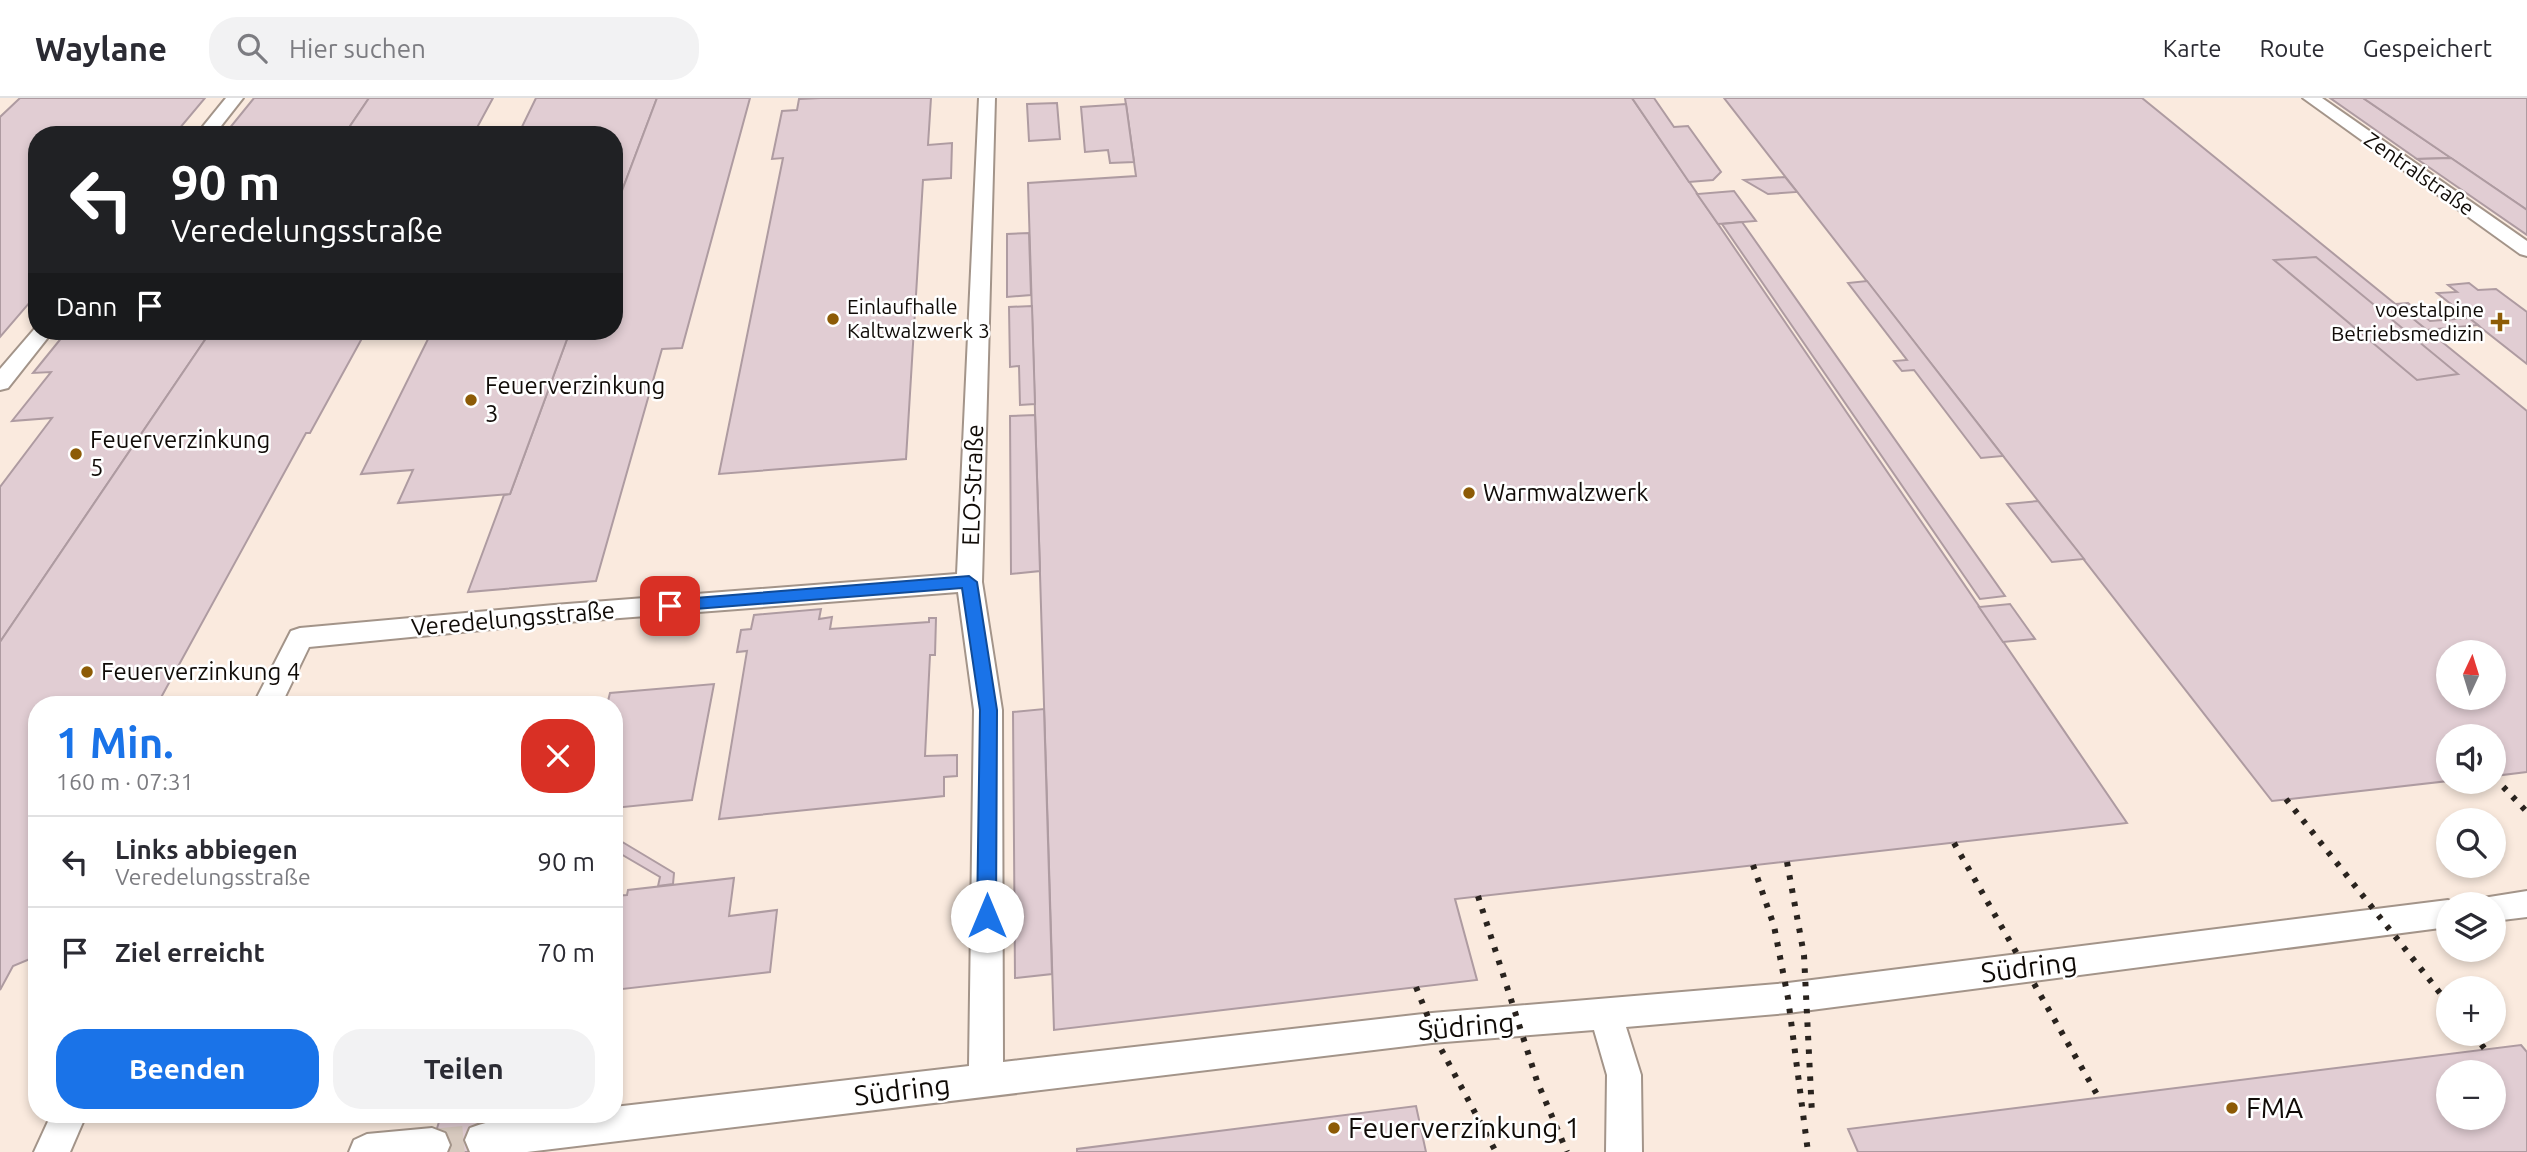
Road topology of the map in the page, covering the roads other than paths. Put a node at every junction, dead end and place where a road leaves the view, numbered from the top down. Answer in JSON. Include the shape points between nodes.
{"nodes":[{"id":1,"x":235,"y":98,"type":"edge"},
{"id":2,"x":987,"y":98,"type":"edge"},
{"id":3,"x":2311,"y":98,"type":"edge"},
{"id":4,"x":212,"y":126,"type":"edge"},
{"id":5,"x":2527,"y":250,"type":"edge"},
{"id":6,"x":36,"y":340,"type":"edge"},
{"id":7,"x":0,"y":383,"type":"edge"},
{"id":8,"x":969,"y":582,"type":"junction"},
{"id":9,"x":271,"y":696,"type":"edge"},
{"id":10,"x":2436,"y":916,"type":"edge"},
{"id":11,"x":1605,"y":1014,"type":"junction"},
{"id":12,"x":986,"y":1081,"type":"junction"},
{"id":13,"x":65,"y":1123,"type":"edge"},
{"id":14,"x":483,"y":1140,"type":"tunnel mouth"},
{"id":15,"x":432,"y":1145,"type":"dead end"},
{"id":16,"x":52,"y":1152,"type":"edge"},
{"id":17,"x":367,"y":1152,"type":"edge"},
{"id":18,"x":1625,"y":1152,"type":"edge"}],
"edges":[{"from":1,"to":4,"type":"street"},
{"from":2,"to":8,"type":"street","name":"ELO-Straße"},
{"from":3,"to":5,"type":"street","name":"Zentralstraße"},
{"from":6,"to":7,"type":"street"},
{"from":8,"to":9,"type":"street","name":"Veredelungsstraße","via":[[300,638]]},
{"from":8,"to":12,"type":"street","name":"ELO-Straße","via":[[988,710]]},
{"from":10,"to":11,"type":"street","name":"Südring","via":[[1788,998]]},
{"from":11,"to":12,"type":"street","name":"Südring","via":[[1433,1028]]},
{"from":11,"to":18,"type":"street","via":[[1624,1075]]},
{"from":12,"to":14,"type":"street","name":"Südring"},
{"from":13,"to":16,"type":"street"},
{"from":15,"to":17,"type":"street"}]}
